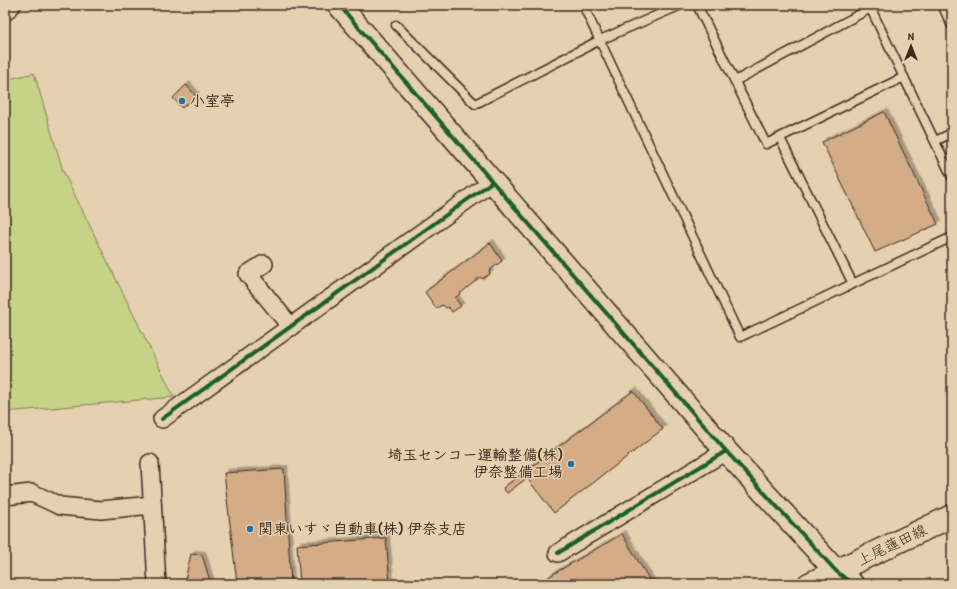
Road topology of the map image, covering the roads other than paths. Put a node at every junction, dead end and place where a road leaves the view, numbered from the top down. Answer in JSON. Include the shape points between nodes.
{"nodes":[{"id":1,"x":12,"y":5,"type":"edge"},
{"id":2,"x":339,"y":5,"type":"edge"},
{"id":3,"x":583,"y":5,"type":"edge"},
{"id":4,"x":681,"y":5,"type":"edge"},
{"id":5,"x":697,"y":5,"type":"edge"},
{"id":6,"x":942,"y":5,"type":"edge"},
{"id":7,"x":870,"y":7,"type":"edge"},
{"id":8,"x":5,"y":12,"type":"edge"},
{"id":9,"x":396,"y":25,"type":"dead end"},
{"id":10,"x":952,"y":26,"type":"edge"},
{"id":11,"x":600,"y":40,"type":"junction"},
{"id":12,"x":904,"y":77,"type":"junction"},
{"id":13,"x":735,"y":81,"type":"junction"},
{"id":14,"x":952,"y":133,"type":"edge"},
{"id":15,"x":780,"y":138,"type":"junction"},
{"id":16,"x":935,"y":141,"type":"junction"},
{"id":17,"x":952,"y":176,"type":"edge"},
{"id":18,"x":492,"y":182,"type":"junction"},
{"id":19,"x":952,"y":237,"type":"edge"},
{"id":20,"x":264,"y":264,"type":"dead end"},
{"id":21,"x":852,"y":284,"type":"junction"},
{"id":22,"x":291,"y":327,"type":"junction"},
{"id":23,"x":162,"y":418,"type":"dead end"},
{"id":24,"x":726,"y":451,"type":"junction"},
{"id":25,"x":150,"y":463,"type":"dead end"},
{"id":26,"x":5,"y":496,"type":"edge"},
{"id":27,"x":152,"y":505,"type":"junction"},
{"id":28,"x":952,"y":516,"type":"edge"},
{"id":29,"x":558,"y":553,"type":"dead end"},
{"id":30,"x":844,"y":578,"type":"edge"},
{"id":31,"x":157,"y":584,"type":"edge"},
{"id":32,"x":809,"y":584,"type":"edge"}],
"edges":[{"from":1,"to":8,"type":"street"},
{"from":2,"to":18,"type":"street"},
{"from":3,"to":11,"type":"lane"},
{"from":4,"to":11,"type":"lane"},
{"from":5,"to":13,"type":"lane"},
{"from":6,"to":10,"type":"lane"},
{"from":7,"to":12,"type":"lane"},
{"from":7,"to":13,"type":"lane"},
{"from":9,"to":11,"type":"lane","via":[[475,104]]},
{"from":11,"to":21,"type":"lane","via":[[740,337]]},
{"from":12,"to":15,"type":"lane"},
{"from":12,"to":16,"type":"lane"},
{"from":13,"to":15,"type":"lane","via":[[766,144]]},
{"from":14,"to":16,"type":"lane"},
{"from":15,"to":21,"type":"lane"},
{"from":16,"to":17,"type":"lane"},
{"from":18,"to":22,"type":"street"},
{"from":18,"to":24,"type":"street"},
{"from":19,"to":21,"type":"lane"},
{"from":20,"to":22,"type":"street","via":[[248,274]]},
{"from":22,"to":23,"type":"street"},
{"from":24,"to":29,"type":"street"},
{"from":24,"to":30,"type":"street"},
{"from":25,"to":27,"type":"street"},
{"from":26,"to":27,"type":"street","via":[[32,493],[60,506],[101,510]]},
{"from":27,"to":31,"type":"street"},
{"from":28,"to":30,"type":"street","name":"上尾蓮田線"},
{"from":30,"to":32,"type":"street","name":"上尾蓮田線"}]}
